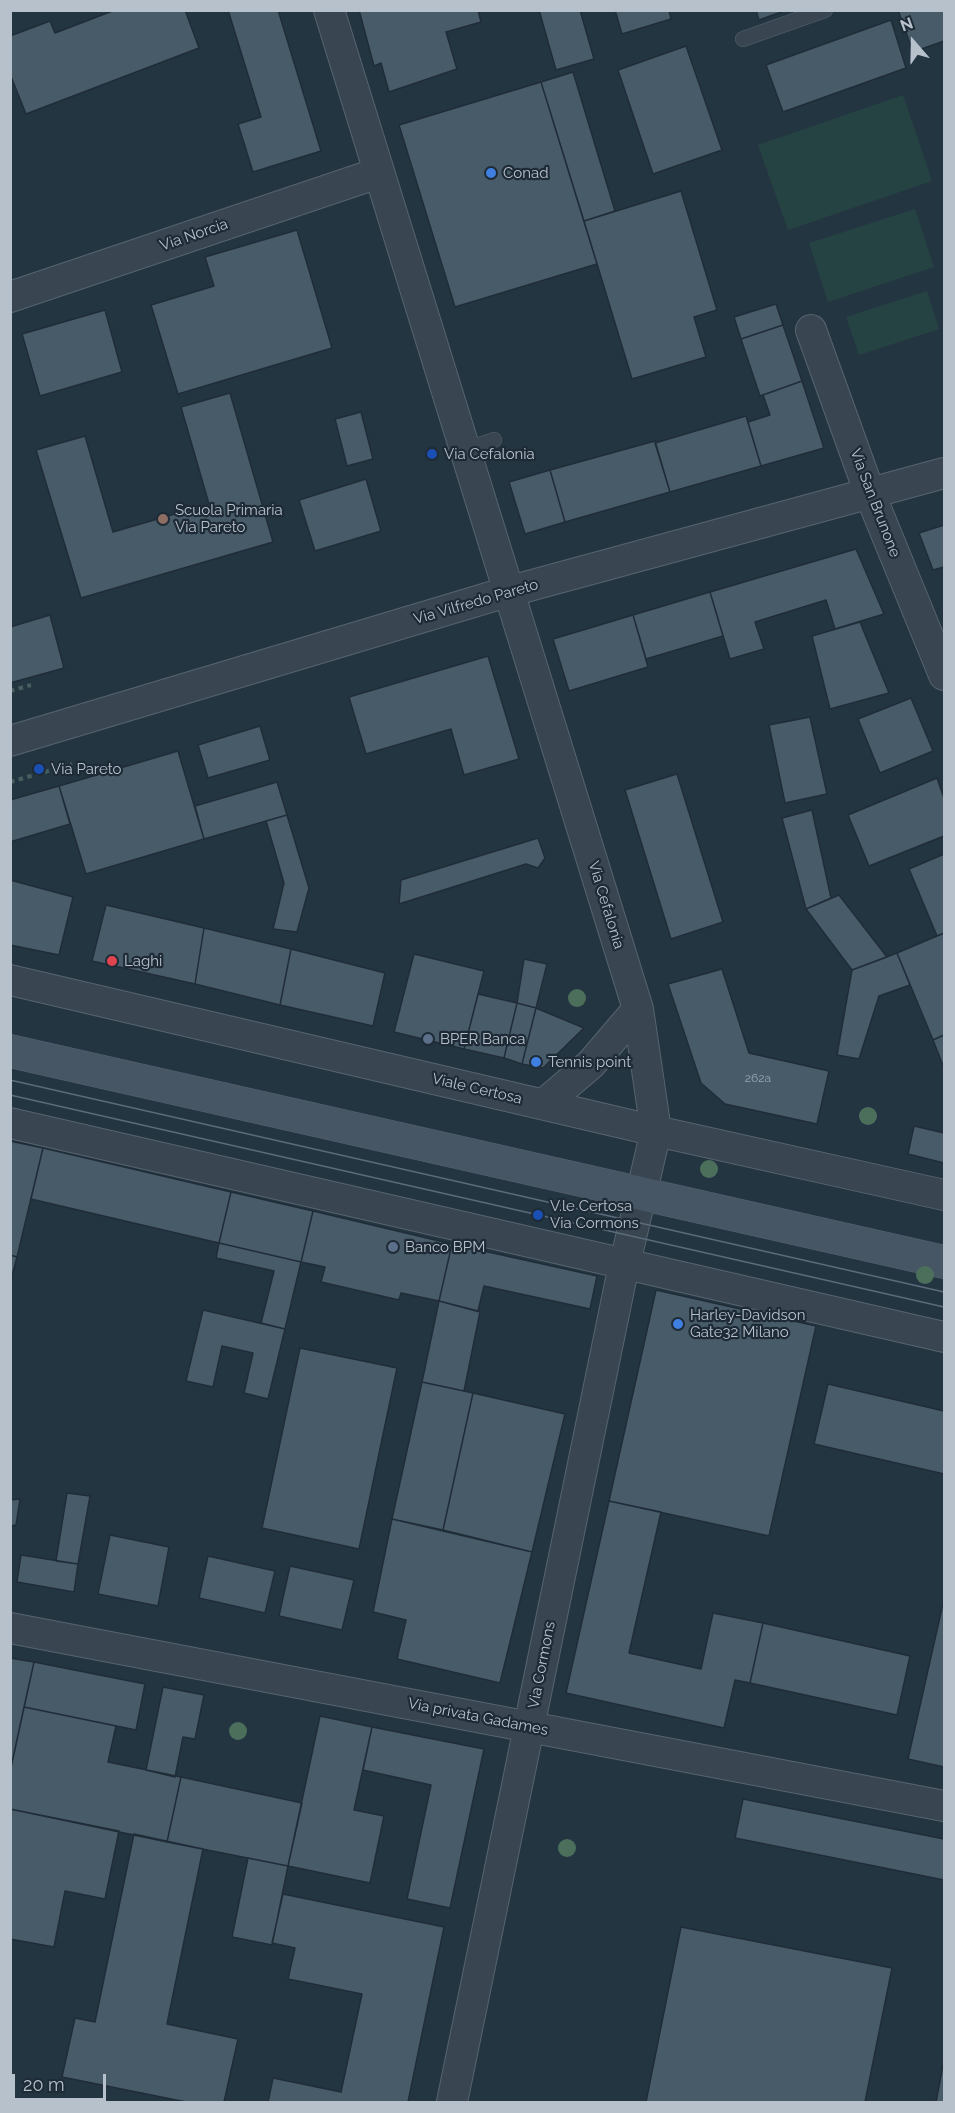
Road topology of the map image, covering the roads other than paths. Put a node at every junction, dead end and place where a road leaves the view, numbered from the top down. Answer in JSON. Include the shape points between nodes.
{"nodes":[{"id":1,"x":328,"y":10,"type":"edge"},
{"id":2,"x":825,"y":10,"type":"edge"},
{"id":3,"x":742,"y":39,"type":"dead end"},
{"id":4,"x":378,"y":173,"type":"junction"},
{"id":5,"x":10,"y":297,"type":"edge"},
{"id":6,"x":811,"y":330,"type":"dead end"},
{"id":7,"x":494,"y":440,"type":"dead end"},
{"id":8,"x":464,"y":450,"type":"junction"},
{"id":9,"x":945,"y":473,"type":"edge"},
{"id":10,"x":870,"y":494,"type":"junction"},
{"id":11,"x":507,"y":592,"type":"junction"},
{"id":12,"x":945,"y":675,"type":"edge"},
{"id":13,"x":10,"y":741,"type":"edge"},
{"id":14,"x":10,"y":981,"type":"edge"},
{"id":15,"x":638,"y":1009,"type":"junction"},
{"id":16,"x":10,"y":1050,"type":"edge"},
{"id":17,"x":544,"y":1104,"type":"junction"},
{"id":18,"x":10,"y":1123,"type":"edge"},
{"id":19,"x":656,"y":1131,"type":"junction"},
{"id":20,"x":643,"y":1194,"type":"junction"},
{"id":21,"x":945,"y":1195,"type":"edge"},
{"id":22,"x":625,"y":1262,"type":"junction"},
{"id":23,"x":945,"y":1262,"type":"edge"},
{"id":24,"x":945,"y":1337,"type":"edge"},
{"id":25,"x":10,"y":1628,"type":"edge"},
{"id":26,"x":530,"y":1726,"type":"junction"},
{"id":27,"x":945,"y":1806,"type":"edge"},
{"id":28,"x":452,"y":2103,"type":"edge"}],
"edges":[{"from":1,"to":4,"type":"street","name":"Via Cefalonia"},
{"from":2,"to":3,"type":"lane"},
{"from":4,"to":5,"type":"street","name":"Via Norcia"},
{"from":4,"to":8,"type":"street","name":"Via Cefalonia"},
{"from":6,"to":10,"type":"street","name":"Via San Brunone"},
{"from":7,"to":8,"type":"lane"},
{"from":8,"to":11,"type":"street","name":"Via Cefalonia"},
{"from":9,"to":10,"type":"street","name":"Via Vilfredo Pareto"},
{"from":10,"to":11,"type":"street","name":"Via Vilfredo Pareto"},
{"from":10,"to":12,"type":"street","name":"Via San Brunone"},
{"from":11,"to":13,"type":"street","name":"Via Vilfredo Pareto"},
{"from":11,"to":15,"type":"street","name":"Via Cefalonia"},
{"from":14,"to":17,"type":"street","name":"Viale Certosa"},
{"from":15,"to":17,"type":"street","via":[[591,1064]]},
{"from":15,"to":19,"type":"street","name":"Via Cefalonia"},
{"from":16,"to":20,"type":"main road"},
{"from":17,"to":19,"type":"street","name":"Viale Certosa"},
{"from":18,"to":22,"type":"street"},
{"from":19,"to":20,"type":"street"},
{"from":19,"to":21,"type":"street","name":"Viale Certosa"},
{"from":20,"to":22,"type":"street"},
{"from":20,"to":23,"type":"main road"},
{"from":22,"to":24,"type":"street"},
{"from":22,"to":26,"type":"street","name":"Via Cormons"},
{"from":25,"to":26,"type":"street","name":"Via privata Gadames"},
{"from":26,"to":27,"type":"street","name":"Via privata Gadames"},
{"from":26,"to":28,"type":"street","name":"Via Cormons"}]}
